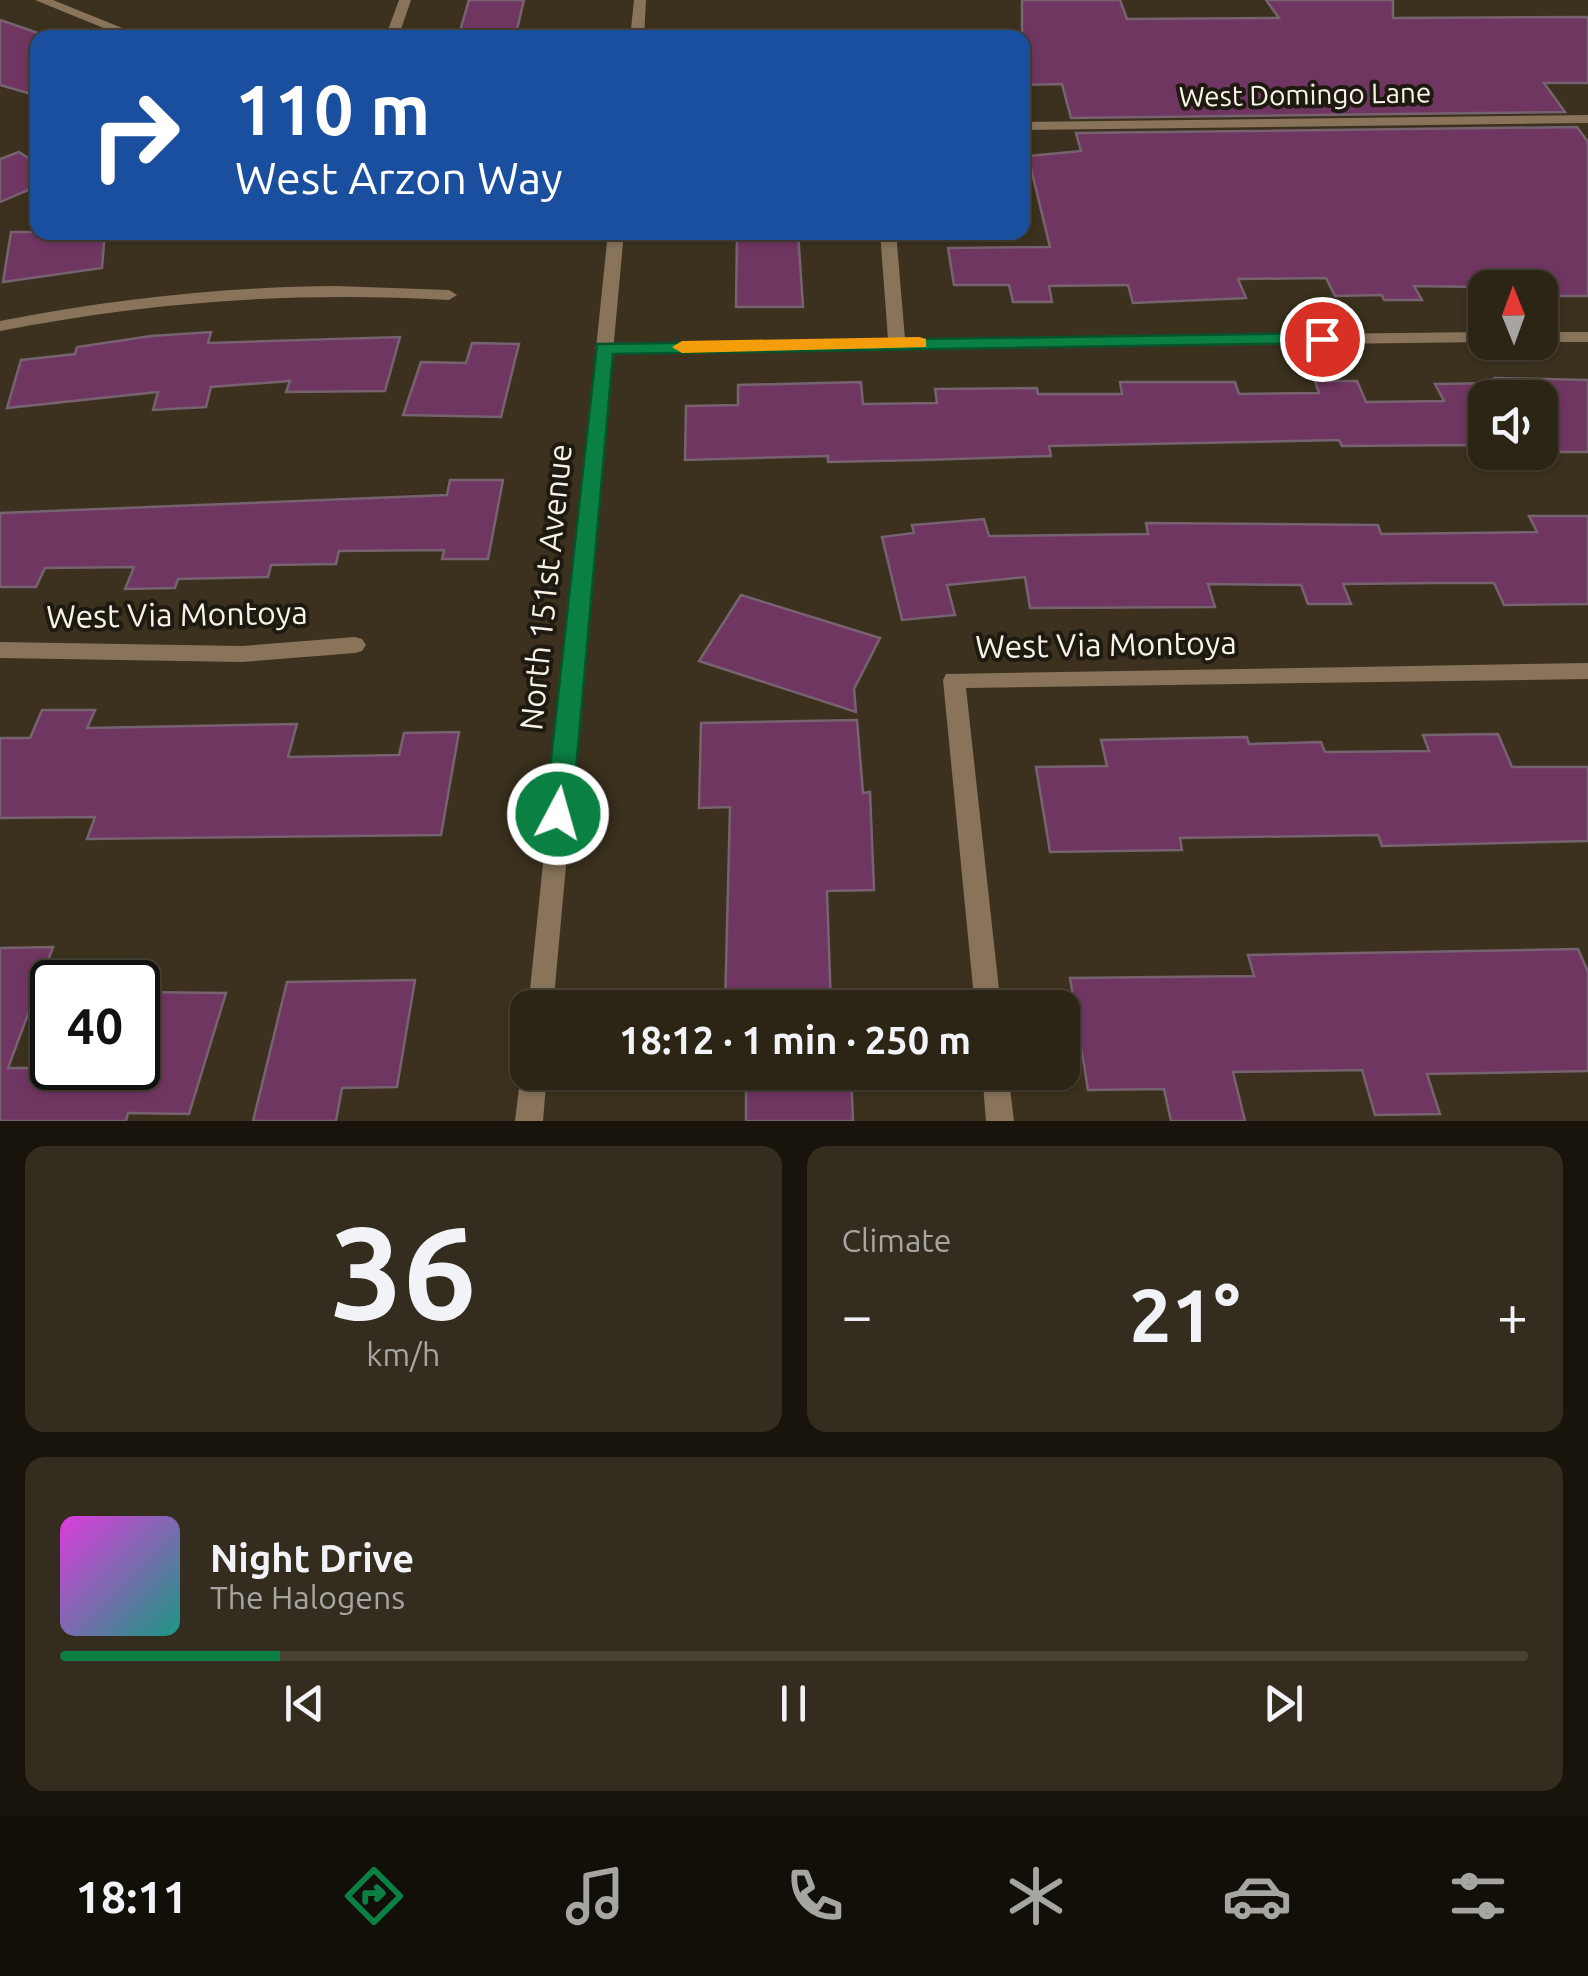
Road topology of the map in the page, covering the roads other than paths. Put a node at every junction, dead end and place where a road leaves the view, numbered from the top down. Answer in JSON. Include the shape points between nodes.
{"nodes":[{"id":1,"x":41,"y":0,"type":"edge"},
{"id":2,"x":405,"y":0,"type":"edge"},
{"id":3,"x":640,"y":0,"type":"edge"},
{"id":4,"x":120,"y":30,"type":"edge"},
{"id":5,"x":395,"y":30,"type":"edge"},
{"id":6,"x":638,"y":30,"type":"edge"},
{"id":7,"x":1588,"y":119,"type":"edge"},
{"id":8,"x":1030,"y":126,"type":"edge"},
{"id":9,"x":615,"y":240,"type":"edge"},
{"id":10,"x":889,"y":240,"type":"edge"},
{"id":11,"x":449,"y":295,"type":"dead end"},
{"id":12,"x":0,"y":326,"type":"edge"},
{"id":13,"x":1558,"y":337,"type":"edge"},
{"id":14,"x":1588,"y":337,"type":"edge"},
{"id":15,"x":1468,"y":338,"type":"edge"},
{"id":16,"x":897,"y":343,"type":"junction"},
{"id":17,"x":604,"y":348,"type":"junction"},
{"id":18,"x":355,"y":645,"type":"dead end"},
{"id":19,"x":0,"y":650,"type":"edge"},
{"id":20,"x":1588,"y":671,"type":"edge"},
{"id":21,"x":542,"y":990,"type":"edge"},
{"id":22,"x":986,"y":990,"type":"edge"},
{"id":23,"x":532,"y":1090,"type":"edge"},
{"id":24,"x":997,"y":1090,"type":"edge"},
{"id":25,"x":529,"y":1121,"type":"edge"},
{"id":26,"x":1000,"y":1121,"type":"edge"}],
"edges":[{"from":1,"to":4,"type":"street"},
{"from":2,"to":5,"type":"street"},
{"from":3,"to":6,"type":"street"},
{"from":7,"to":8,"type":"street","name":"West Domingo Lane"},
{"from":9,"to":17,"type":"street","name":"North 151st Avenue"},
{"from":10,"to":16,"type":"street"},
{"from":11,"to":12,"type":"street","via":[[262,289],[83,308]]},
{"from":13,"to":14,"type":"street"},
{"from":15,"to":16,"type":"street"},
{"from":16,"to":17,"type":"street"},
{"from":17,"to":21,"type":"street","name":"North 151st Avenue"},
{"from":18,"to":19,"type":"street","name":"West Via Montoya","via":[[242,654]]},
{"from":20,"to":22,"type":"street","name":"West Via Montoya","via":[[954,680]]},
{"from":23,"to":25,"type":"street"},
{"from":24,"to":26,"type":"street"}]}
